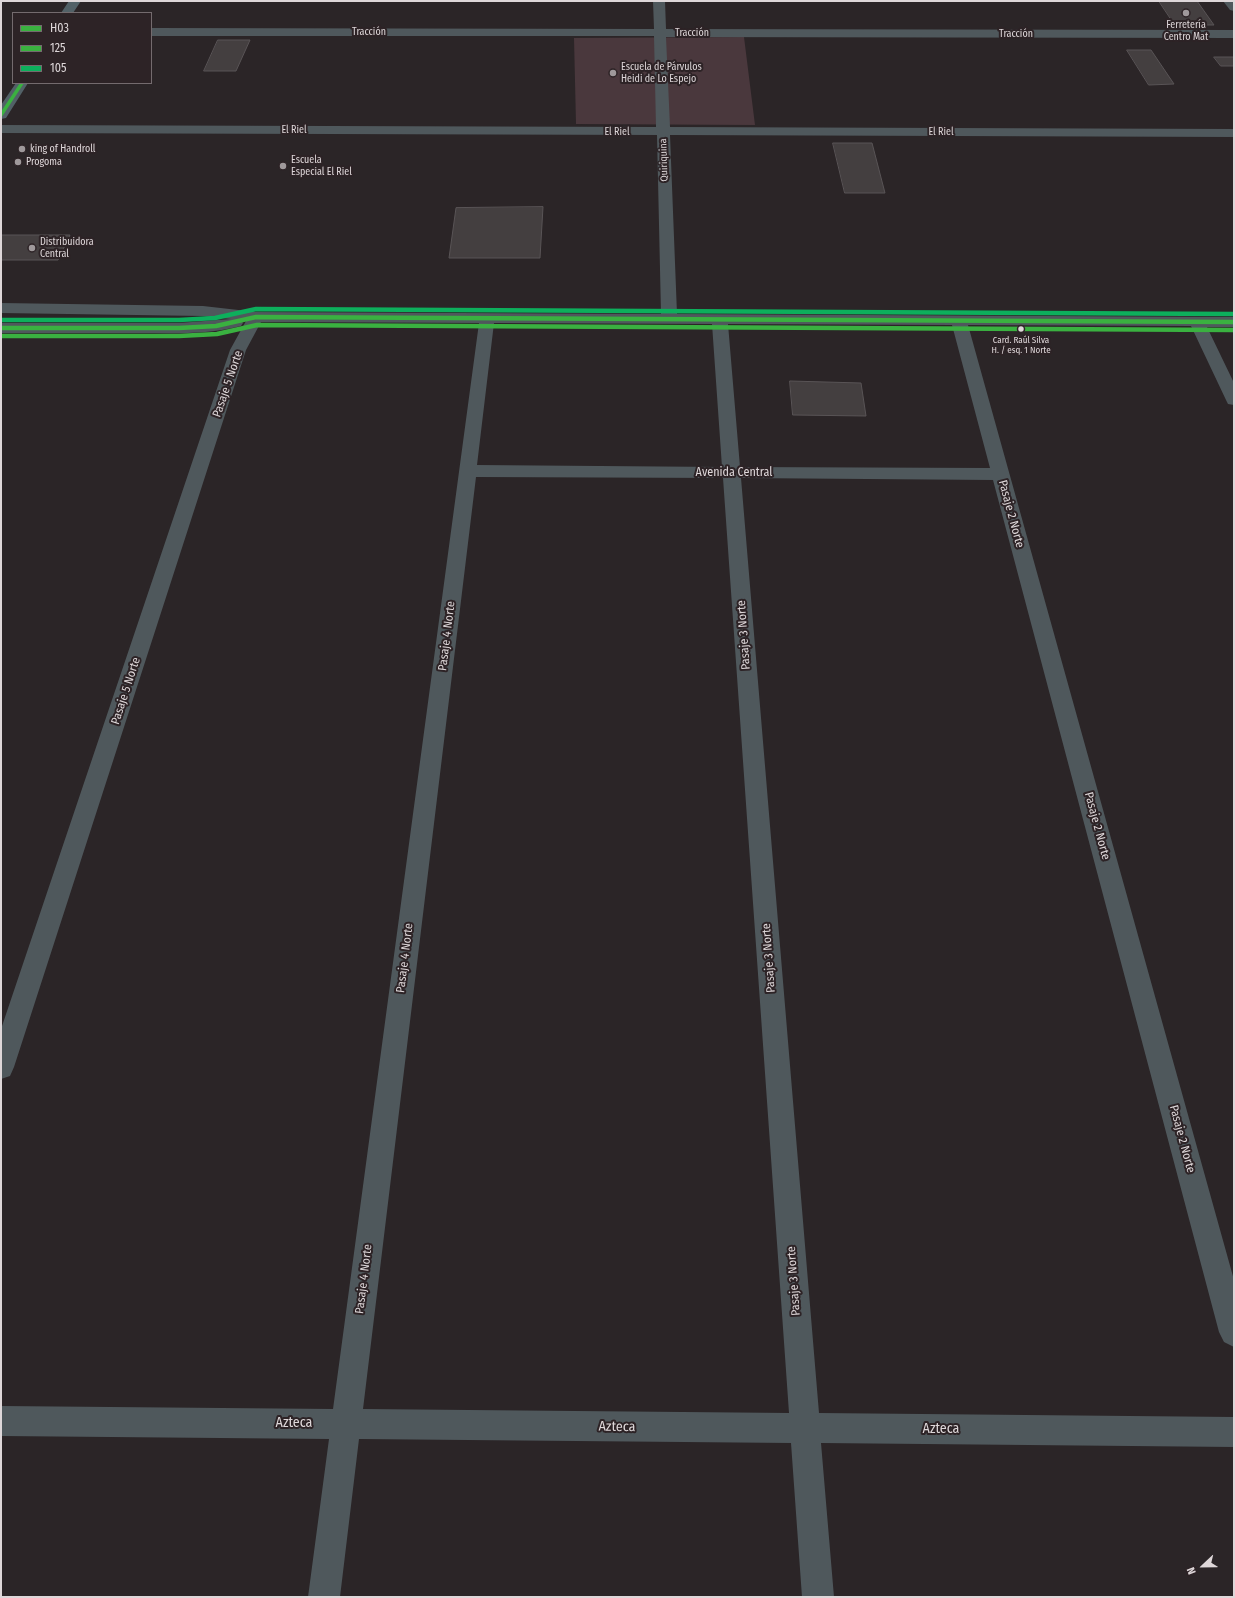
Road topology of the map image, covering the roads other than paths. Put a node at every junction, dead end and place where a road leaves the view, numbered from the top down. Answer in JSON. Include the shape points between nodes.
{"nodes":[{"id":1,"x":75,"y":1,"type":"edge"},
{"id":2,"x":659,"y":1,"type":"edge"},
{"id":3,"x":1229,"y":1,"type":"edge"},
{"id":4,"x":1234,"y":8,"type":"edge"},
{"id":5,"x":68,"y":12,"type":"edge"},
{"id":6,"x":152,"y":32,"type":"edge"},
{"id":7,"x":660,"y":33,"type":"junction"},
{"id":8,"x":1234,"y":34,"type":"edge"},
{"id":9,"x":21,"y":84,"type":"edge"},
{"id":10,"x":1,"y":115,"type":"edge"},
{"id":11,"x":1,"y":129,"type":"edge"},
{"id":12,"x":663,"y":132,"type":"junction"},
{"id":13,"x":1234,"y":133,"type":"edge"},
{"id":14,"x":1,"y":308,"type":"edge"},
{"id":15,"x":256,"y":318,"type":"junction"},
{"id":16,"x":487,"y":319,"type":"junction"},
{"id":17,"x":669,"y":319,"type":"junction"},
{"id":18,"x":720,"y":320,"type":"junction"},
{"id":19,"x":959,"y":321,"type":"junction"},
{"id":20,"x":1197,"y":322,"type":"junction"},
{"id":21,"x":1234,"y":322,"type":"edge"},
{"id":22,"x":2,"y":329,"type":"edge"},
{"id":23,"x":1234,"y":400,"type":"edge"},
{"id":24,"x":468,"y":471,"type":"junction"},
{"id":25,"x":732,"y":472,"type":"junction"},
{"id":26,"x":1001,"y":474,"type":"junction"},
{"id":27,"x":1,"y":1067,"type":"edge"},
{"id":28,"x":1234,"y":1332,"type":"edge"},
{"id":29,"x":1,"y":1421,"type":"edge"},
{"id":30,"x":346,"y":1424,"type":"junction"},
{"id":31,"x":806,"y":1428,"type":"junction"},
{"id":32,"x":1234,"y":1432,"type":"edge"},
{"id":33,"x":324,"y":1597,"type":"edge"},
{"id":34,"x":818,"y":1597,"type":"edge"}],
"edges":[{"from":1,"to":5,"type":"main road"},
{"from":2,"to":7,"type":"street","name":"Quiriquina"},
{"from":3,"to":4,"type":"street"},
{"from":6,"to":7,"type":"street","name":"Tracción"},
{"from":7,"to":8,"type":"street","name":"Tracción"},
{"from":7,"to":12,"type":"street","name":"Quiriquina"},
{"from":9,"to":10,"type":"main road"},
{"from":11,"to":12,"type":"street","name":"El Riel"},
{"from":12,"to":13,"type":"street","name":"El Riel"},
{"from":12,"to":17,"type":"street","name":"Quiriquina"},
{"from":14,"to":15,"type":"street","via":[[203,311]]},
{"from":15,"to":16,"type":"street"},
{"from":15,"to":22,"type":"street","via":[[216,326],[179,328]]},
{"from":15,"to":27,"type":"street","name":"Pasaje 5 Norte","via":[[238,350]]},
{"from":16,"to":17,"type":"street"},
{"from":16,"to":24,"type":"street","name":"Pasaje 4 Norte"},
{"from":17,"to":18,"type":"street"},
{"from":18,"to":19,"type":"street"},
{"from":18,"to":25,"type":"street","name":"Pasaje 3 Norte"},
{"from":19,"to":20,"type":"street"},
{"from":19,"to":26,"type":"street","name":"Pasaje 2 Norte"},
{"from":20,"to":21,"type":"street"},
{"from":20,"to":23,"type":"street"},
{"from":24,"to":25,"type":"street","name":"Avenida Central"},
{"from":24,"to":30,"type":"street","name":"Pasaje 4 Norte"},
{"from":25,"to":26,"type":"street","name":"Avenida Central"},
{"from":25,"to":31,"type":"street","name":"Pasaje 3 Norte"},
{"from":26,"to":28,"type":"street","name":"Pasaje 2 Norte"},
{"from":29,"to":30,"type":"street","name":"Azteca"},
{"from":30,"to":31,"type":"street","name":"Azteca"},
{"from":30,"to":33,"type":"street","name":"Pasaje 4 Norte"},
{"from":31,"to":32,"type":"street","name":"Azteca"},
{"from":31,"to":34,"type":"street","name":"Pasaje 3 Norte"}]}
